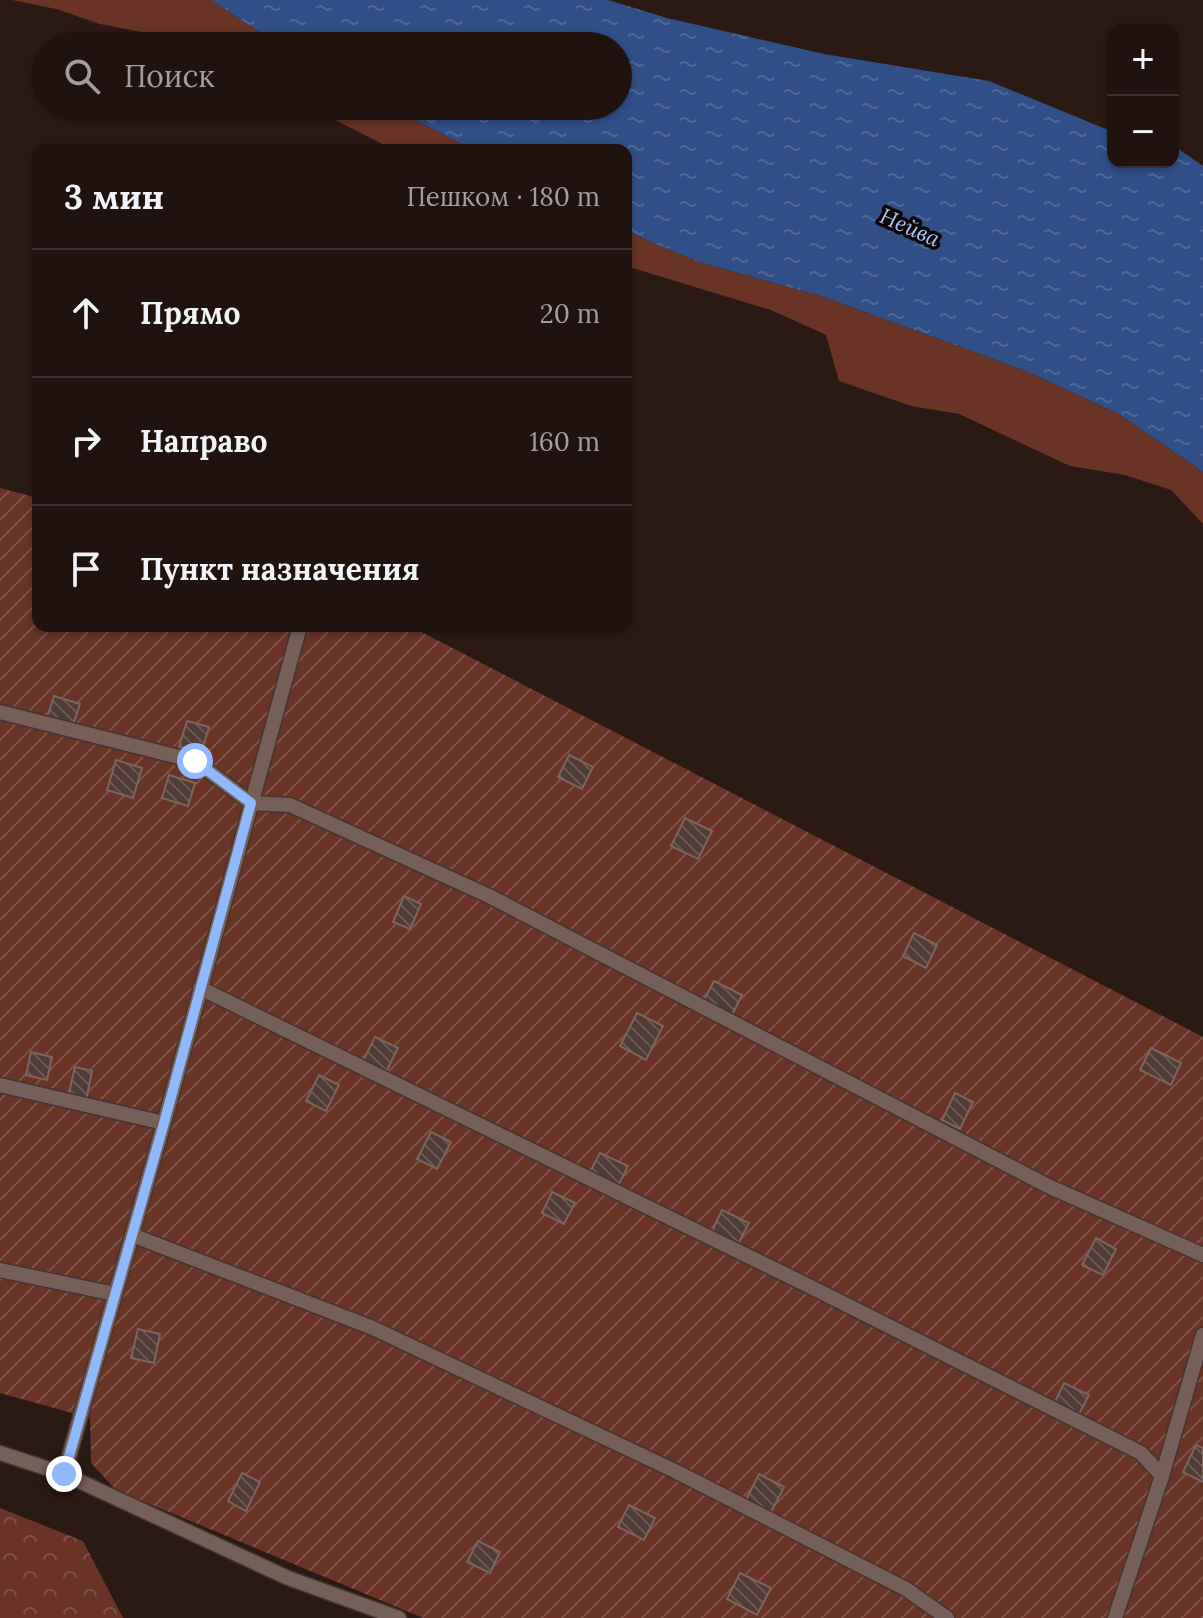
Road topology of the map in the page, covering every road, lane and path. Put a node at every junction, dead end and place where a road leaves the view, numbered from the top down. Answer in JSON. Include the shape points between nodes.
{"nodes":[{"id":1,"x":298,"y":632,"type":"edge"},
{"id":2,"x":0,"y":712,"type":"edge"},
{"id":3,"x":251,"y":803,"type":"junction"},
{"id":4,"x":200,"y":988,"type":"junction"},
{"id":5,"x":0,"y":1085,"type":"edge"},
{"id":6,"x":164,"y":1123,"type":"junction"},
{"id":7,"x":132,"y":1235,"type":"junction"},
{"id":8,"x":1203,"y":1255,"type":"edge"},
{"id":9,"x":0,"y":1270,"type":"edge"},
{"id":10,"x":115,"y":1294,"type":"junction"},
{"id":11,"x":1203,"y":1335,"type":"edge"},
{"id":12,"x":0,"y":1453,"type":"edge"},
{"id":13,"x":64,"y":1474,"type":"junction"},
{"id":14,"x":1162,"y":1476,"type":"junction"},
{"id":15,"x":399,"y":1618,"type":"edge"},
{"id":16,"x":947,"y":1618,"type":"edge"},
{"id":17,"x":1115,"y":1618,"type":"edge"}],
"edges":[{"from":1,"to":3,"type":"lane"},
{"from":2,"to":3,"type":"lane","via":[[195,761]]},
{"from":3,"to":4,"type":"lane"},
{"from":3,"to":8,"type":"lane","via":[[290,805],[489,896],[1048,1186]]},
{"from":4,"to":6,"type":"lane"},
{"from":4,"to":14,"type":"lane","via":[[1141,1453]]},
{"from":5,"to":6,"type":"lane"},
{"from":6,"to":7,"type":"lane"},
{"from":7,"to":10,"type":"lane"},
{"from":7,"to":16,"type":"lane","via":[[387,1334],[691,1479],[906,1589]]},
{"from":9,"to":10,"type":"lane"},
{"from":10,"to":13,"type":"lane"},
{"from":11,"to":14,"type":"lane"},
{"from":12,"to":13,"type":"lane"},
{"from":13,"to":15,"type":"lane","via":[[288,1578]]},
{"from":14,"to":17,"type":"lane"}]}
